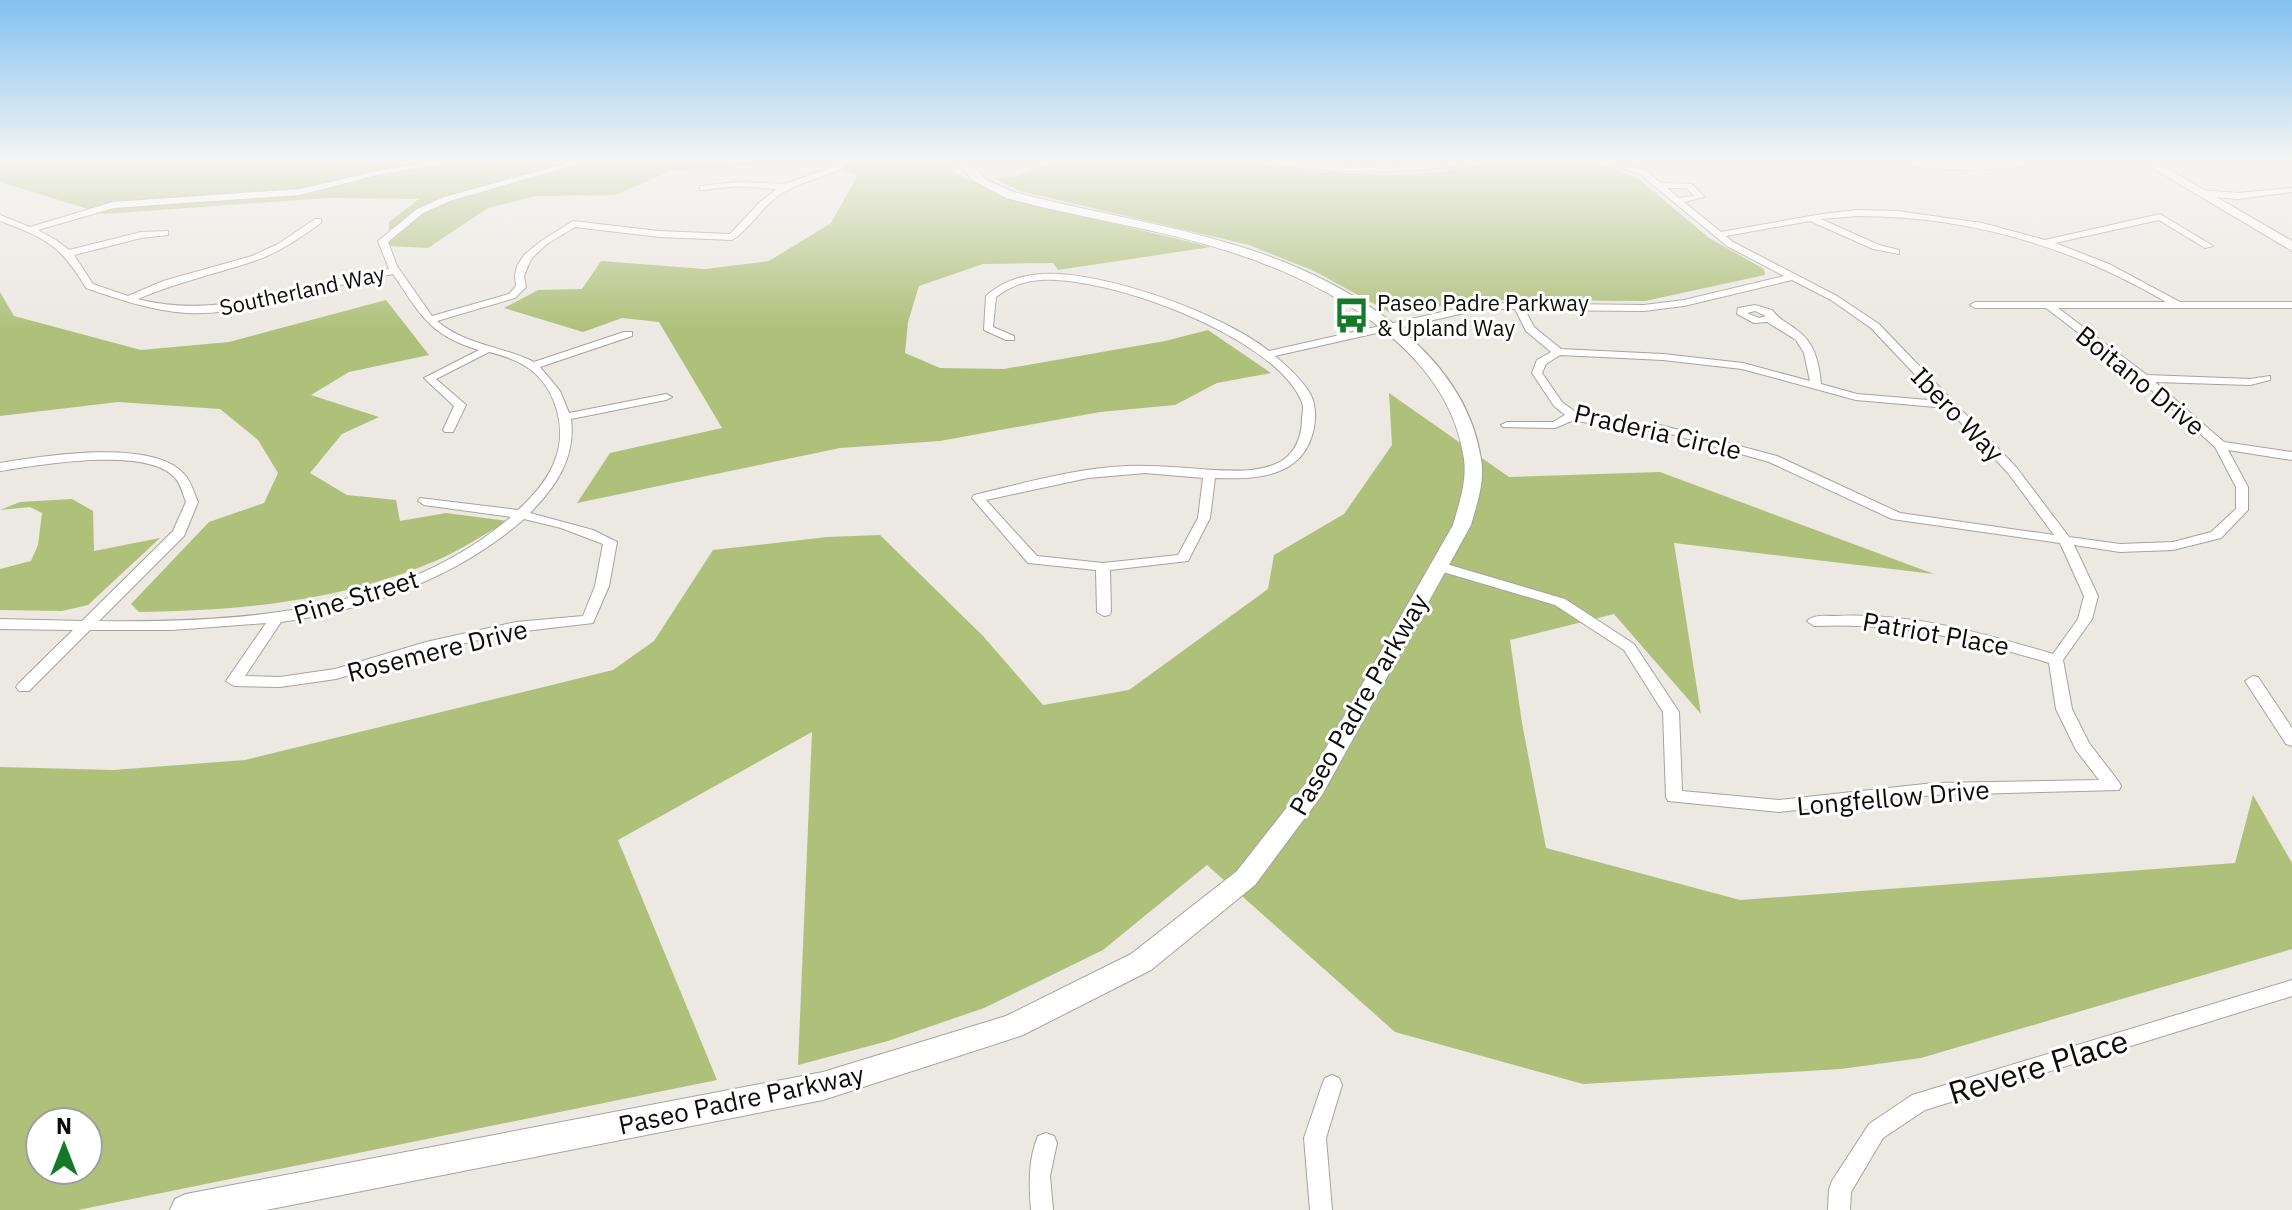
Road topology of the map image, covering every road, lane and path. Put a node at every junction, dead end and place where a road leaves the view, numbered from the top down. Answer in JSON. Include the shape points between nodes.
{"nodes":[{"id":1,"x":72,"y":216,"type":"edge"},
{"id":2,"x":413,"y":216,"type":"edge"},
{"id":3,"x":754,"y":216,"type":"edge"},
{"id":4,"x":1099,"y":216,"type":"edge"},
{"id":5,"x":1695,"y":216,"type":"edge"},
{"id":6,"x":1825,"y":216,"type":"edge"},
{"id":7,"x":1929,"y":216,"type":"edge"},
{"id":8,"x":2241,"y":216,"type":"edge"},
{"id":9,"x":2260,"y":216,"type":"edge"},
{"id":10,"x":0,"y":218,"type":"edge"},
{"id":11,"x":1811,"y":218,"type":"junction"},
{"id":12,"x":318,"y":221,"type":"dead end"},
{"id":13,"x":28,"y":230,"type":"junction"},
{"id":14,"x":165,"y":233,"type":"dead end"},
{"id":15,"x":1718,"y":235,"type":"junction"},
{"id":16,"x":2292,"y":235,"type":"edge"},
{"id":17,"x":2044,"y":244,"type":"junction"},
{"id":18,"x":2208,"y":246,"type":"dead end"},
{"id":19,"x":2292,"y":247,"type":"edge"},
{"id":20,"x":1896,"y":252,"type":"dead end"},
{"id":21,"x":70,"y":253,"type":"junction"},
{"id":22,"x":395,"y":271,"type":"junction"},
{"id":23,"x":1791,"y":277,"type":"junction"},
{"id":24,"x":129,"y":299,"type":"junction"},
{"id":25,"x":2047,"y":304,"type":"junction"},
{"id":26,"x":1518,"y":305,"type":"junction"},
{"id":27,"x":1975,"y":305,"type":"dead end"},
{"id":28,"x":2178,"y":305,"type":"junction"},
{"id":29,"x":2292,"y":305,"type":"edge"},
{"id":30,"x":431,"y":320,"type":"junction"},
{"id":31,"x":1771,"y":320,"type":"dead end"},
{"id":32,"x":1388,"y":326,"type":"junction"},
{"id":33,"x":628,"y":334,"type":"dead end"},
{"id":34,"x":1010,"y":338,"type":"dead end"},
{"id":35,"x":488,"y":349,"type":"junction"},
{"id":36,"x":1558,"y":352,"type":"junction"},
{"id":37,"x":1269,"y":354,"type":"junction"},
{"id":38,"x":536,"y":365,"type":"junction"},
{"id":39,"x":2144,"y":378,"type":"junction"},
{"id":40,"x":2266,"y":378,"type":"dead end"},
{"id":41,"x":1816,"y":386,"type":"junction"},
{"id":42,"x":666,"y":397,"type":"dead end"},
{"id":43,"x":1949,"y":405,"type":"junction"},
{"id":44,"x":1573,"y":416,"type":"junction"},
{"id":45,"x":565,"y":417,"type":"junction"},
{"id":46,"x":1507,"y":425,"type":"dead end"},
{"id":47,"x":449,"y":430,"type":"dead end"},
{"id":48,"x":2220,"y":445,"type":"junction"},
{"id":49,"x":2292,"y":456,"type":"edge"},
{"id":50,"x":0,"y":467,"type":"edge"},
{"id":51,"x":1210,"y":473,"type":"junction"},
{"id":52,"x":424,"y":501,"type":"dead end"},
{"id":53,"x":523,"y":516,"type":"junction"},
{"id":54,"x":2066,"y":542,"type":"junction"},
{"id":55,"x":1438,"y":566,"type":"junction"},
{"id":56,"x":1103,"y":567,"type":"junction"},
{"id":57,"x":1104,"y":612,"type":"dead end"},
{"id":58,"x":275,"y":620,"type":"junction"},
{"id":59,"x":1814,"y":621,"type":"dead end"},
{"id":60,"x":0,"y":624,"type":"edge"},
{"id":61,"x":89,"y":625,"type":"junction"},
{"id":62,"x":2056,"y":660,"type":"junction"},
{"id":63,"x":2253,"y":681,"type":"dead end"},
{"id":64,"x":24,"y":687,"type":"dead end"},
{"id":65,"x":2292,"y":740,"type":"edge"},
{"id":66,"x":2292,"y":988,"type":"edge"},
{"id":67,"x":1332,"y":1085,"type":"dead end"},
{"id":68,"x":1046,"y":1143,"type":"dead end"},
{"id":69,"x":186,"y":1210,"type":"edge"},
{"id":70,"x":1042,"y":1210,"type":"edge"},
{"id":71,"x":1321,"y":1210,"type":"edge"},
{"id":72,"x":1839,"y":1210,"type":"edge"}],
"edges":[{"from":1,"to":13,"type":"street"},
{"from":2,"to":22,"type":"street","via":[[383,241]]},
{"from":3,"to":30,"type":"street","via":[[732,237],[573,224],[522,262],[517,274],[521,287],[512,296]]},
{"from":4,"to":32,"type":"main road","name":"Paseo Padre Parkway","via":[[1237,250],[1296,273]]},
{"from":5,"to":15,"type":"street","name":"Ibero Way"},
{"from":6,"to":11,"type":"street"},
{"from":7,"to":17,"type":"street"},
{"from":8,"to":19,"type":"main road"},
{"from":9,"to":16,"type":"main road"},
{"from":10,"to":13,"type":"street","name":"Southerland Way"},
{"from":11,"to":15,"type":"street"},
{"from":11,"to":20,"type":"street"},
{"from":12,"to":24,"type":"street","via":[[255,258]]},
{"from":13,"to":21,"type":"street","name":"Southerland Way"},
{"from":14,"to":21,"type":"street"},
{"from":15,"to":23,"type":"street","name":"Ibero Way"},
{"from":17,"to":18,"type":"street","via":[[2160,217]]},
{"from":17,"to":28,"type":"street","via":[[2120,272]]},
{"from":21,"to":24,"type":"street","name":"Southerland Way","via":[[89,286]]},
{"from":22,"to":24,"type":"street","name":"Southerland Way","via":[[204,311]]},
{"from":22,"to":30,"type":"street"},
{"from":23,"to":26,"type":"street","via":[[1644,308]]},
{"from":23,"to":43,"type":"street","name":"Ibero Way","via":[[1875,326]]},
{"from":25,"to":27,"type":"street"},
{"from":25,"to":28,"type":"street"},
{"from":25,"to":39,"type":"street","name":"Boitano Drive"},
{"from":26,"to":32,"type":"street","via":[[1482,306]]},
{"from":26,"to":36,"type":"street","via":[[1530,329]]},
{"from":28,"to":29,"type":"street"},
{"from":30,"to":35,"type":"street","via":[[455,338]]},
{"from":31,"to":41,"type":"street","via":[[1797,334],[1813,356]]},
{"from":32,"to":37,"type":"street"},
{"from":32,"to":55,"type":"main road","name":"Paseo Padre Parkway","via":[[1432,369],[1456,404],[1473,459],[1472,490],[1462,525]]},
{"from":33,"to":38,"type":"street"},
{"from":34,"to":37,"type":"street","via":[[988,328],[991,296],[1015,282],[1051,276],[1087,280],[1144,298],[1217,325]]},
{"from":35,"to":38,"type":"street"},
{"from":35,"to":47,"type":"street","via":[[429,378],[460,405]]},
{"from":36,"to":41,"type":"street","via":[[1743,366]]},
{"from":36,"to":44,"type":"street","name":"Praderia Circle","via":[[1541,362],[1537,373]]},
{"from":37,"to":51,"type":"street","via":[[1296,378],[1311,405],[1312,423],[1305,439],[1291,461],[1263,472]]},
{"from":38,"to":45,"type":"street","name":"Pine Street"},
{"from":39,"to":40,"type":"street"},
{"from":39,"to":48,"type":"street","name":"Boitano Drive"},
{"from":41,"to":43,"type":"street","via":[[1856,397]]},
{"from":42,"to":45,"type":"street"},
{"from":43,"to":54,"type":"street","name":"Ibero Way","via":[[2012,470]]},
{"from":44,"to":46,"type":"street","via":[[1555,425]]},
{"from":44,"to":54,"type":"street","name":"Praderia Circle","via":[[1660,428],[1773,459],[1897,516]]},
{"from":45,"to":53,"type":"street","name":"Pine Street","via":[[566,456]]},
{"from":48,"to":49,"type":"street"},
{"from":48,"to":54,"type":"street","name":"Boitano Drive","via":[[2242,487],[2242,510],[2216,535],[2173,546]]},
{"from":50,"to":61,"type":"street","via":[[89,456],[143,458],[179,474],[192,502],[179,533]]},
{"from":51,"to":56,"type":"street","via":[[1204,518],[1183,558]]},
{"from":51,"to":56,"type":"street","via":[[1129,470],[1069,475],[978,498],[1033,560]]},
{"from":52,"to":53,"type":"street"},
{"from":53,"to":58,"type":"street","name":"Pine Street","via":[[485,545],[422,578],[328,610]]},
{"from":53,"to":58,"type":"street","name":"Rosemere Drive","via":[[585,530],[610,542],[602,586],[588,620],[516,627],[336,674],[280,682],[234,681]]},
{"from":54,"to":62,"type":"street","name":"Ibero Way","via":[[2091,596],[2085,619]]},
{"from":55,"to":62,"type":"street","name":"Longfellow Drive","via":[[1560,602],[1629,647],[1671,712],[1674,797],[1779,806],[1934,789],[2113,786],[2082,746],[2064,709]]},
{"from":55,"to":69,"type":"main road","name":"Paseo Padre Parkway","via":[[1314,789],[1246,878],[1141,962],[1013,1026],[823,1086]]},
{"from":56,"to":57,"type":"street"},
{"from":58,"to":61,"type":"street","name":"Pine Street"},
{"from":59,"to":62,"type":"street","name":"Patriot Place","via":[[1853,618],[1976,637]]},
{"from":60,"to":61,"type":"street","name":"Pine Street"},
{"from":61,"to":64,"type":"street"},
{"from":63,"to":65,"type":"street"},
{"from":66,"to":72,"type":"street","name":"Revere Place","via":[[1919,1102],[1876,1131],[1840,1189]]},
{"from":67,"to":71,"type":"street","via":[[1315,1138]]},
{"from":68,"to":70,"type":"street","via":[[1039,1176]]}]}
